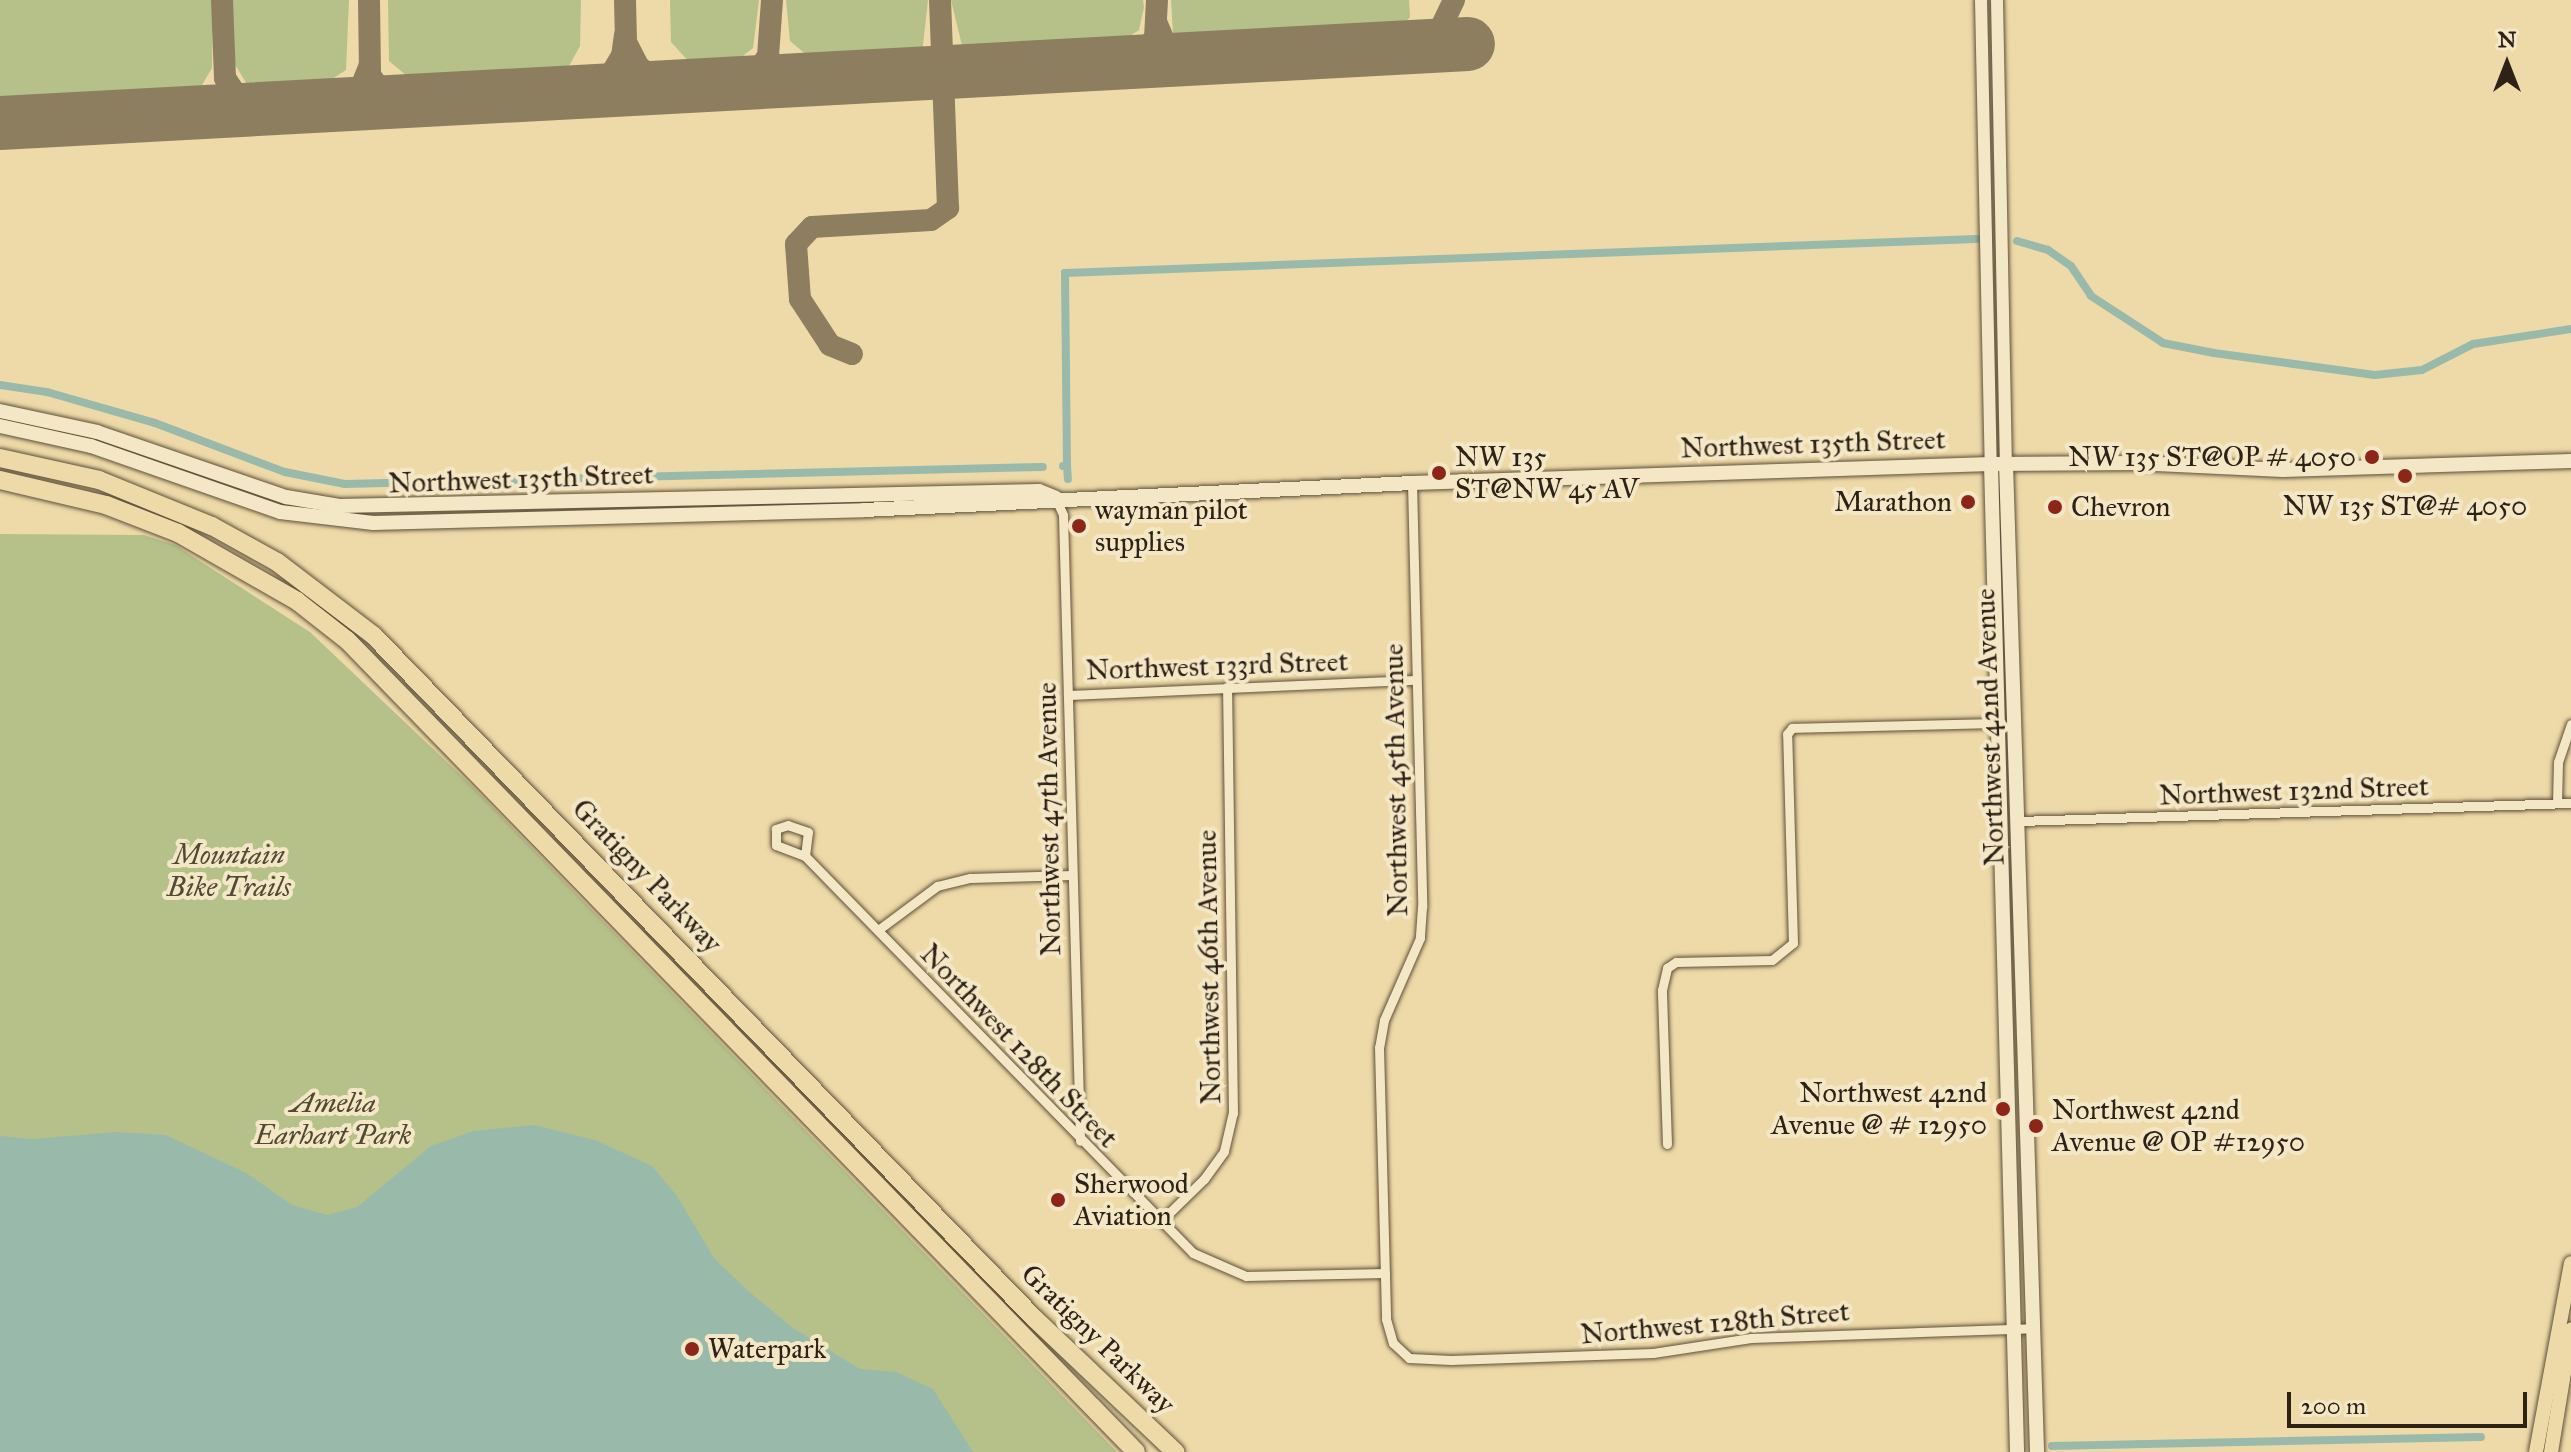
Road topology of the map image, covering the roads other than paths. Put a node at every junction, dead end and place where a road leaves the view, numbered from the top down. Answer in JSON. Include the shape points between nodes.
{"nodes":[{"id":1,"x":1981,"y":0,"type":"edge"},
{"id":2,"x":1997,"y":0,"type":"edge"},
{"id":3,"x":2001,"y":222,"type":"junction"},
{"id":4,"x":1986,"y":223,"type":"junction"},
{"id":5,"x":0,"y":411,"type":"edge"},
{"id":6,"x":0,"y":426,"type":"edge"},
{"id":7,"x":0,"y":458,"type":"edge"},
{"id":8,"x":2571,"y":461,"type":"edge"},
{"id":9,"x":1998,"y":464,"type":"junction"},
{"id":10,"x":0,"y":480,"type":"edge"},
{"id":11,"x":1412,"y":483,"type":"junction"},
{"id":12,"x":1056,"y":499,"type":"junction"},
{"id":13,"x":568,"y":511,"type":"junction"},
{"id":14,"x":1416,"y":680,"type":"junction"},
{"id":15,"x":1227,"y":687,"type":"junction"},
{"id":16,"x":1068,"y":695,"type":"junction"},
{"id":17,"x":2017,"y":722,"type":"junction"},
{"id":18,"x":1997,"y":723,"type":"junction"},
{"id":19,"x":2571,"y":724,"type":"edge"},
{"id":20,"x":2557,"y":803,"type":"junction"},
{"id":21,"x":2571,"y":803,"type":"edge"},
{"id":22,"x":2000,"y":821,"type":"junction"},
{"id":23,"x":2019,"y":821,"type":"junction"},
{"id":24,"x":808,"y":860,"type":"dead end"},
{"id":25,"x":1072,"y":875,"type":"junction"},
{"id":26,"x":878,"y":930,"type":"junction"},
{"id":27,"x":1080,"y":1141,"type":"junction"},
{"id":28,"x":1667,"y":1144,"type":"dead end"},
{"id":29,"x":2028,"y":1146,"type":"junction"},
{"id":30,"x":2009,"y":1148,"type":"junction"},
{"id":31,"x":1161,"y":1221,"type":"junction"},
{"id":32,"x":2011,"y":1237,"type":"junction"},
{"id":33,"x":2031,"y":1237,"type":"junction"},
{"id":34,"x":2571,"y":1263,"type":"edge"},
{"id":35,"x":1385,"y":1273,"type":"junction"},
{"id":36,"x":2014,"y":1328,"type":"junction"},
{"id":37,"x":2033,"y":1328,"type":"junction"},
{"id":38,"x":2571,"y":1330,"type":"edge"},
{"id":39,"x":1401,"y":1353,"type":"joint"},
{"id":40,"x":1136,"y":1452,"type":"edge"},
{"id":41,"x":1175,"y":1452,"type":"edge"},
{"id":42,"x":2017,"y":1452,"type":"edge"},
{"id":43,"x":2037,"y":1452,"type":"edge"},
{"id":44,"x":2536,"y":1452,"type":"edge"},
{"id":45,"x":2551,"y":1452,"type":"edge"}],
"edges":[{"from":1,"to":4,"type":"street","name":"Northwest 42nd Avenue"},
{"from":2,"to":3,"type":"street","name":"Northwest 42nd Avenue"},
{"from":3,"to":4,"type":"street"},
{"from":3,"to":9,"type":"street","name":"Northwest 42nd Avenue"},
{"from":4,"to":9,"type":"street","name":"Northwest 42nd Avenue"},
{"from":5,"to":13,"type":"main road","name":"Northwest 135th Street","via":[[97,432],[244,485],[314,503],[375,509]]},
{"from":6,"to":13,"type":"main road","name":"Northwest 135th Street","via":[[91,446],[243,500],[314,518],[373,523]]},
{"from":7,"to":41,"type":"highway","name":"Gratigny Parkway","via":[[99,480],[212,526],[277,562],[374,636],[1034,1318]]},
{"from":8,"to":9,"type":"main road","name":"Northwest 135th Street","via":[[2283,470]]},
{"from":9,"to":11,"type":"main road","name":"Northwest 135th Street"},
{"from":9,"to":17,"type":"main road","name":"Northwest 42nd Avenue"},
{"from":9,"to":18,"type":"main road","name":"Northwest 42nd Avenue"},
{"from":10,"to":40,"type":"highway","name":"Gratigny Parkway","via":[[106,505],[178,533],[297,601],[347,640]]},
{"from":11,"to":12,"type":"main road","name":"Northwest 135th Street"},
{"from":11,"to":14,"type":"street","name":"Northwest 45th Avenue"},
{"from":12,"to":13,"type":"main road","name":"Northwest 135th Street"},
{"from":12,"to":16,"type":"street","name":"Northwest 47th Avenue","via":[[1063,515]]},
{"from":14,"to":15,"type":"street","name":"Northwest 133rd Street"},
{"from":14,"to":35,"type":"street","name":"Northwest 45th Avenue","via":[[1422,907],[1417,947],[1384,1020],[1379,1047]]},
{"from":15,"to":16,"type":"street","name":"Northwest 133rd Street"},
{"from":15,"to":31,"type":"street","name":"Northwest 46th Avenue","via":[[1233,1113],[1224,1151]]},
{"from":16,"to":25,"type":"street","name":"Northwest 47th Avenue"},
{"from":17,"to":18,"type":"street"},
{"from":17,"to":23,"type":"main road","name":"Northwest 42nd Avenue"},
{"from":18,"to":22,"type":"main road","name":"Northwest 42nd Avenue"},
{"from":18,"to":28,"type":"street","via":[[1792,728],[1785,741],[1793,943],[1772,960],[1676,962],[1667,968],[1662,990]]},
{"from":19,"to":20,"type":"street","via":[[2558,762]]},
{"from":20,"to":21,"type":"street","name":"Northwest 132nd Street"},
{"from":20,"to":23,"type":"street","name":"Northwest 132nd Street"},
{"from":22,"to":23,"type":"main road"},
{"from":22,"to":30,"type":"main road","name":"Northwest 42nd Avenue"},
{"from":23,"to":29,"type":"main road","name":"Northwest 42nd Avenue"},
{"from":24,"to":26,"type":"street","name":"Northwest 128th Street"},
{"from":25,"to":26,"type":"street","via":[[970,878],[937,886]]},
{"from":25,"to":27,"type":"street","name":"Northwest 47th Avenue"},
{"from":26,"to":27,"type":"street","name":"Northwest 128th Street"},
{"from":27,"to":31,"type":"street","name":"Northwest 128th Street"},
{"from":29,"to":30,"type":"main road"},
{"from":29,"to":33,"type":"main road","name":"Northwest 42nd Avenue"},
{"from":30,"to":32,"type":"main road","name":"Northwest 42nd Avenue"},
{"from":31,"to":35,"type":"street","name":"Northwest 128th Street","via":[[1208,1264],[1246,1276]]},
{"from":32,"to":33,"type":"main road"},
{"from":32,"to":36,"type":"main road","name":"Northwest 42nd Avenue"},
{"from":33,"to":37,"type":"main road","name":"Northwest 42nd Avenue"},
{"from":34,"to":44,"type":"main road"},
{"from":35,"to":39,"type":"street","name":"Northwest 45th Avenue","via":[[1387,1323]]},
{"from":36,"to":37,"type":"street","name":"Northwest 128th Street"},
{"from":36,"to":39,"type":"street","name":"Northwest 128th Street","via":[[1751,1338],[1653,1353],[1427,1361]]},
{"from":36,"to":42,"type":"main road","name":"Northwest 42nd Avenue"},
{"from":37,"to":43,"type":"main road","name":"Northwest 42nd Avenue"},
{"from":38,"to":45,"type":"main road"}]}
